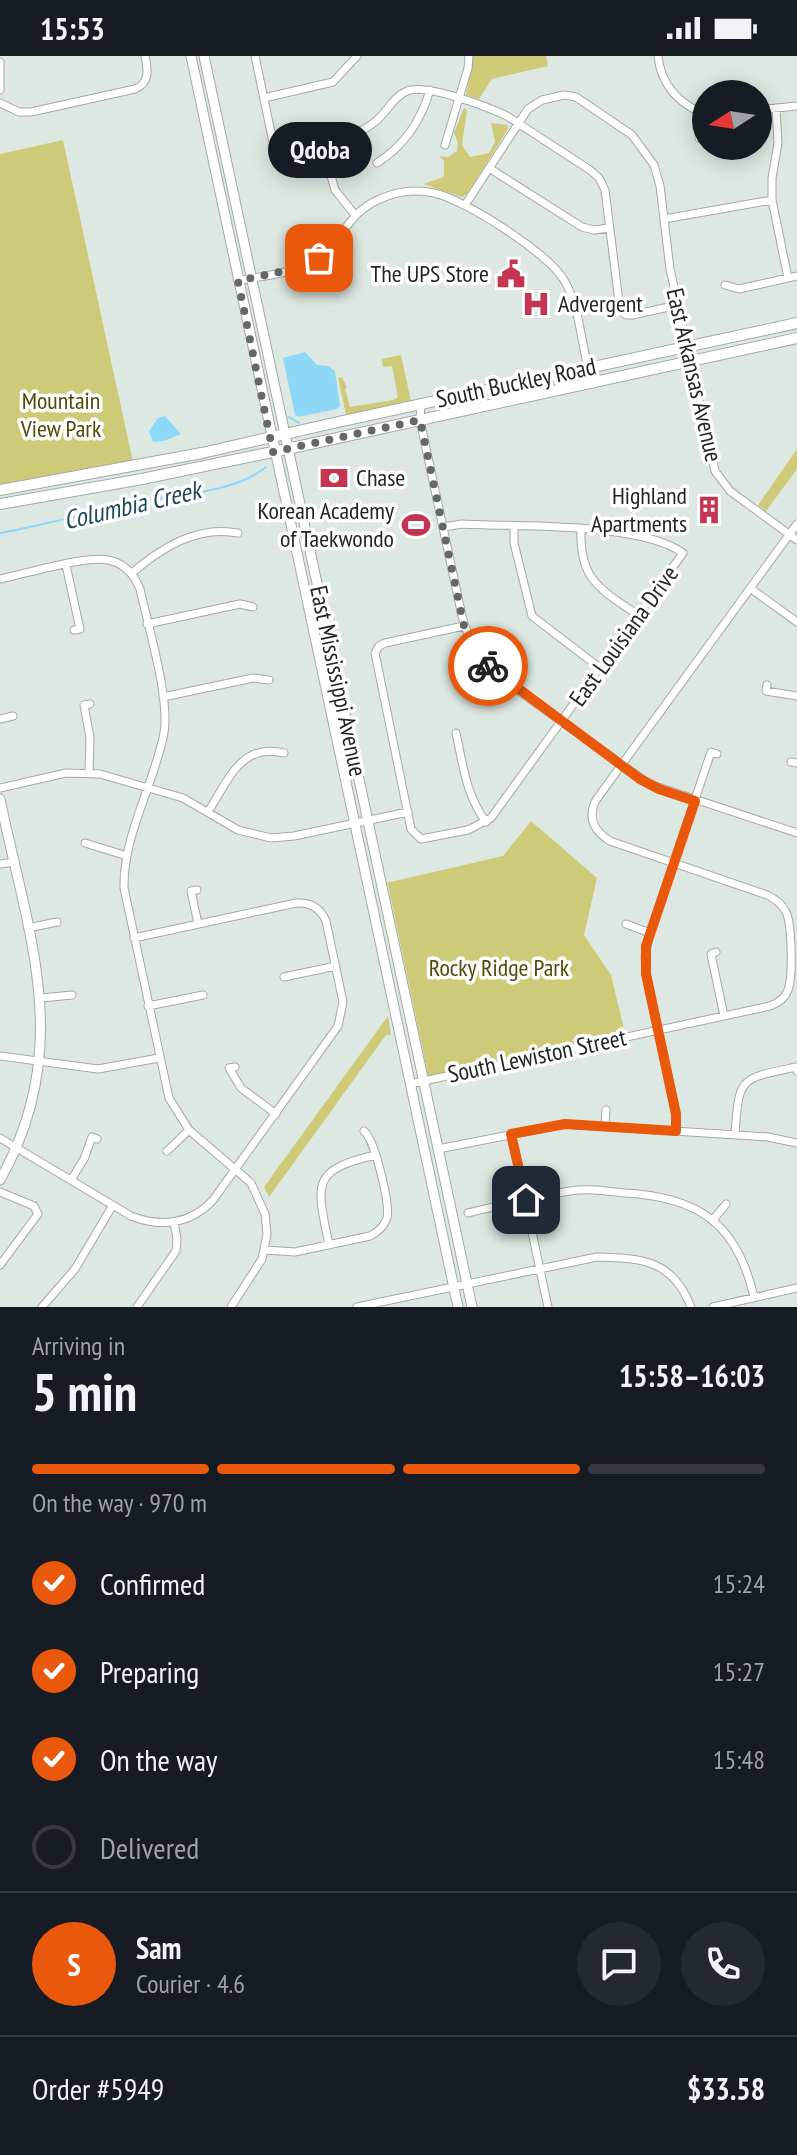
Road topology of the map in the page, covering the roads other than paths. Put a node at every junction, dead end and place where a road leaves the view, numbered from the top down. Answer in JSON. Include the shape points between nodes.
{"nodes":[{"id":1,"x":145,"y":56,"type":"edge"},
{"id":2,"x":191,"y":56,"type":"edge"},
{"id":3,"x":204,"y":56,"type":"edge"},
{"id":4,"x":255,"y":56,"type":"edge"},
{"id":5,"x":357,"y":56,"type":"edge"},
{"id":6,"x":469,"y":56,"type":"edge"},
{"id":7,"x":658,"y":56,"type":"edge"},
{"id":8,"x":0,"y":62,"type":"edge"},
{"id":9,"x":0,"y":90,"type":"edge"},
{"id":10,"x":430,"y":90,"type":"junction"},
{"id":11,"x":264,"y":98,"type":"junction"},
{"id":12,"x":459,"y":100,"type":"junction"},
{"id":13,"x":0,"y":103,"type":"edge"},
{"id":14,"x":797,"y":106,"type":"edge"},
{"id":15,"x":692,"y":107,"type":"edge"},
{"id":16,"x":772,"y":108,"type":"edge"},
{"id":17,"x":776,"y":108,"type":"junction"},
{"id":18,"x":518,"y":123,"type":"junction"},
{"id":19,"x":322,"y":144,"type":"junction"},
{"id":20,"x":445,"y":145,"type":"dead end"},
{"id":21,"x":377,"y":163,"type":"dead end"},
{"id":22,"x":489,"y":168,"type":"junction"},
{"id":23,"x":772,"y":200,"type":"junction"},
{"id":24,"x":465,"y":205,"type":"junction"},
{"id":25,"x":355,"y":215,"type":"junction"},
{"id":26,"x":664,"y":219,"type":"junction"},
{"id":27,"x":609,"y":228,"type":"junction"},
{"id":28,"x":792,"y":277,"type":"edge"},
{"id":29,"x":251,"y":278,"type":"junction"},
{"id":30,"x":238,"y":281,"type":"junction"},
{"id":31,"x":725,"y":285,"type":"dead end"},
{"id":32,"x":678,"y":305,"type":"junction"},
{"id":33,"x":797,"y":323,"type":"edge"},
{"id":34,"x":733,"y":336,"type":"junction"},
{"id":35,"x":797,"y":338,"type":"edge"},
{"id":36,"x":687,"y":347,"type":"junction"},
{"id":37,"x":690,"y":362,"type":"junction"},
{"id":38,"x":588,"y":368,"type":"junction"},
{"id":39,"x":647,"y":371,"type":"junction"},
{"id":40,"x":468,"y":394,"type":"junction"},
{"id":41,"x":416,"y":405,"type":"junction"},
{"id":42,"x":420,"y":420,"type":"junction"},
{"id":43,"x":284,"y":434,"type":"junction"},
{"id":44,"x":271,"y":438,"type":"junction"},
{"id":45,"x":287,"y":449,"type":"junction"},
{"id":46,"x":273,"y":452,"type":"junction"},
{"id":47,"x":0,"y":490,"type":"edge"},
{"id":48,"x":0,"y":504,"type":"edge"},
{"id":49,"x":797,"y":524,"type":"edge"},
{"id":50,"x":514,"y":526,"type":"junction"},
{"id":51,"x":443,"y":527,"type":"junction"},
{"id":52,"x":581,"y":529,"type":"junction"},
{"id":53,"x":238,"y":533,"type":"dead end"},
{"id":54,"x":789,"y":534,"type":"junction"},
{"id":55,"x":797,"y":540,"type":"edge"},
{"id":56,"x":66,"y":565,"type":"junction"},
{"id":57,"x":132,"y":573,"type":"junction"},
{"id":58,"x":0,"y":579,"type":"edge"},
{"id":59,"x":750,"y":588,"type":"junction"},
{"id":60,"x":253,"y":607,"type":"dead end"},
{"id":61,"x":639,"y":616,"type":"junction"},
{"id":62,"x":797,"y":622,"type":"edge"},
{"id":63,"x":147,"y":624,"type":"junction"},
{"id":64,"x":464,"y":626,"type":"junction"},
{"id":65,"x":74,"y":630,"type":"dead end"},
{"id":66,"x":600,"y":668,"type":"junction"},
{"id":67,"x":269,"y":680,"type":"dead end"},
{"id":68,"x":767,"y":685,"type":"dead end"},
{"id":69,"x":797,"y":696,"type":"edge"},
{"id":70,"x":163,"y":697,"type":"junction"},
{"id":71,"x":90,"y":704,"type":"dead end"},
{"id":72,"x":13,"y":716,"type":"dead end"},
{"id":73,"x":0,"y":719,"type":"edge"},
{"id":74,"x":562,"y":722,"type":"junction"},
{"id":75,"x":456,"y":733,"type":"dead end"},
{"id":76,"x":284,"y":753,"type":"dead end"},
{"id":77,"x":717,"y":754,"type":"dead end"},
{"id":78,"x":621,"y":765,"type":"junction"},
{"id":79,"x":89,"y":772,"type":"junction"},
{"id":80,"x":0,"y":788,"type":"edge"},
{"id":81,"x":148,"y":788,"type":"junction"},
{"id":82,"x":0,"y":799,"type":"edge"},
{"id":83,"x":695,"y":801,"type":"junction"},
{"id":84,"x":208,"y":812,"type":"junction"},
{"id":85,"x":408,"y":812,"type":"junction"},
{"id":86,"x":368,"y":820,"type":"junction"},
{"id":87,"x":486,"y":822,"type":"junction"},
{"id":88,"x":355,"y":823,"type":"junction"},
{"id":89,"x":797,"y":833,"type":"edge"},
{"id":90,"x":85,"y":843,"type":"dead end"},
{"id":91,"x":127,"y":856,"type":"junction"},
{"id":92,"x":13,"y":862,"type":"junction"},
{"id":93,"x":0,"y":864,"type":"edge"},
{"id":94,"x":674,"y":864,"type":"junction"},
{"id":95,"x":197,"y":890,"type":"dead end"},
{"id":96,"x":57,"y":922,"type":"dead end"},
{"id":97,"x":198,"y":924,"type":"junction"},
{"id":98,"x":626,"y":924,"type":"dead end"},
{"id":99,"x":28,"y":928,"type":"junction"},
{"id":100,"x":650,"y":933,"type":"junction"},
{"id":101,"x":134,"y":938,"type":"junction"},
{"id":102,"x":716,"y":952,"type":"dead end"},
{"id":103,"x":336,"y":966,"type":"junction"},
{"id":104,"x":284,"y":977,"type":"dead end"},
{"id":105,"x":793,"y":990,"type":"edge"},
{"id":106,"x":72,"y":995,"type":"dead end"},
{"id":107,"x":203,"y":995,"type":"dead end"},
{"id":108,"x":41,"y":998,"type":"junction"},
{"id":109,"x":148,"y":1006,"type":"junction"},
{"id":110,"x":724,"y":1016,"type":"junction"},
{"id":111,"x":658,"y":1030,"type":"junction"},
{"id":112,"x":0,"y":1056,"type":"edge"},
{"id":113,"x":159,"y":1058,"type":"junction"},
{"id":114,"x":40,"y":1062,"type":"junction"},
{"id":115,"x":235,"y":1067,"type":"dead end"},
{"id":116,"x":797,"y":1071,"type":"edge"},
{"id":117,"x":424,"y":1081,"type":"junction"},
{"id":118,"x":410,"y":1084,"type":"junction"},
{"id":119,"x":606,"y":1110,"type":"dead end"},
{"id":120,"x":276,"y":1114,"type":"junction"},
{"id":121,"x":605,"y":1126,"type":"junction"},
{"id":122,"x":189,"y":1130,"type":"junction"},
{"id":123,"x":364,"y":1131,"type":"dead end"},
{"id":124,"x":676,"y":1131,"type":"junction"},
{"id":125,"x":511,"y":1134,"type":"junction"},
{"id":126,"x":735,"y":1134,"type":"junction"},
{"id":127,"x":0,"y":1138,"type":"edge"},
{"id":128,"x":97,"y":1139,"type":"dead end"},
{"id":129,"x":797,"y":1143,"type":"edge"},
{"id":130,"x":17,"y":1148,"type":"junction"},
{"id":131,"x":438,"y":1149,"type":"junction"},
{"id":132,"x":167,"y":1151,"type":"dead end"},
{"id":133,"x":376,"y":1155,"type":"junction"},
{"id":134,"x":237,"y":1168,"type":"junction"},
{"id":135,"x":0,"y":1180,"type":"edge"},
{"id":136,"x":71,"y":1180,"type":"junction"},
{"id":137,"x":0,"y":1192,"type":"edge"},
{"id":138,"x":526,"y":1200,"type":"junction"},
{"id":139,"x":726,"y":1204,"type":"dead end"},
{"id":140,"x":113,"y":1205,"type":"junction"},
{"id":141,"x":468,"y":1213,"type":"dead end"},
{"id":142,"x":713,"y":1220,"type":"junction"},
{"id":143,"x":174,"y":1222,"type":"junction"},
{"id":144,"x":329,"y":1245,"type":"junction"},
{"id":145,"x":265,"y":1250,"type":"junction"},
{"id":146,"x":0,"y":1265,"type":"edge"},
{"id":147,"x":540,"y":1269,"type":"junction"},
{"id":148,"x":467,"y":1284,"type":"junction"},
{"id":149,"x":454,"y":1287,"type":"junction"},
{"id":150,"x":797,"y":1288,"type":"edge"},
{"id":151,"x":407,"y":1296,"type":"junction"},
{"id":152,"x":754,"y":1297,"type":"junction"},
{"id":153,"x":42,"y":1307,"type":"edge"},
{"id":154,"x":137,"y":1307,"type":"edge"},
{"id":155,"x":231,"y":1307,"type":"edge"},
{"id":156,"x":357,"y":1307,"type":"edge"},
{"id":157,"x":410,"y":1307,"type":"edge"},
{"id":158,"x":458,"y":1307,"type":"edge"},
{"id":159,"x":472,"y":1307,"type":"edge"},
{"id":160,"x":548,"y":1307,"type":"edge"},
{"id":161,"x":691,"y":1307,"type":"edge"},
{"id":162,"x":713,"y":1307,"type":"edge"}],
"edges":[{"from":1,"to":13,"type":"street","via":[[147,80],[135,89],[25,113]]},
{"from":2,"to":30,"type":"main road","name":"East Mississippi Avenue"},
{"from":3,"to":29,"type":"main road","name":"East Mississippi Avenue"},
{"from":4,"to":11,"type":"street"},
{"from":5,"to":11,"type":"street","via":[[333,82]]},
{"from":6,"to":12,"type":"street"},
{"from":7,"to":15,"type":"street","via":[[662,78]]},
{"from":8,"to":9,"type":"street"},
{"from":10,"to":12,"type":"street"},
{"from":10,"to":19,"type":"street","via":[[404,92],[365,129]]},
{"from":10,"to":21,"type":"street","via":[[410,132]]},
{"from":11,"to":19,"type":"street","via":[[277,148]]},
{"from":12,"to":18,"type":"street"},
{"from":12,"to":20,"type":"street"},
{"from":14,"to":17,"type":"street"},
{"from":16,"to":17,"type":"street"},
{"from":17,"to":23,"type":"street"},
{"from":18,"to":22,"type":"street","name":"East Arkansas Avenue"},
{"from":18,"to":26,"type":"street","name":"East Arkansas Avenue","via":[[532,105],[564,95],[623,127],[654,165]]},
{"from":18,"to":27,"type":"street","via":[[599,178]]},
{"from":19,"to":25,"type":"street","via":[[335,190]]},
{"from":22,"to":24,"type":"street","name":"East Arkansas Avenue"},
{"from":22,"to":27,"type":"street","via":[[582,227]]},
{"from":23,"to":26,"type":"street"},
{"from":23,"to":28,"type":"street"},
{"from":24,"to":25,"type":"street","via":[[414,191],[382,198]]},
{"from":24,"to":38,"type":"street","via":[[558,271],[573,300]]},
{"from":25,"to":29,"type":"street","via":[[310,264]]},
{"from":26,"to":32,"type":"street","name":"East Arkansas Avenue"},
{"from":27,"to":32,"type":"street","via":[[620,310],[632,315]]},
{"from":28,"to":31,"type":"street","via":[[739,289]]},
{"from":29,"to":30,"type":"street"},
{"from":29,"to":43,"type":"main road","name":"East Mississippi Avenue"},
{"from":30,"to":44,"type":"main road","name":"East Mississippi Avenue"},
{"from":32,"to":36,"type":"street","name":"East Arkansas Avenue"},
{"from":33,"to":34,"type":"main road","name":"South Buckley Road"},
{"from":34,"to":36,"type":"main road","name":"South Buckley Road"},
{"from":34,"to":37,"type":"main road"},
{"from":35,"to":37,"type":"main road","name":"South Buckley Road"},
{"from":36,"to":37,"type":"street","name":"East Arkansas Avenue"},
{"from":36,"to":38,"type":"main road","name":"South Buckley Road"},
{"from":36,"to":39,"type":"main road"},
{"from":37,"to":39,"type":"main road","name":"South Buckley Road"},
{"from":37,"to":54,"type":"street","name":"East Arkansas Avenue","via":[[719,478]]},
{"from":38,"to":40,"type":"main road","name":"South Buckley Road"},
{"from":39,"to":42,"type":"main road","name":"South Buckley Road"},
{"from":40,"to":41,"type":"main road","name":"South Buckley Road"},
{"from":40,"to":42,"type":"main road"},
{"from":41,"to":42,"type":"street"},
{"from":41,"to":43,"type":"main road","name":"South Buckley Road"},
{"from":42,"to":45,"type":"main road","name":"South Buckley Road"},
{"from":42,"to":51,"type":"street"},
{"from":43,"to":44,"type":"main road","name":"South Buckley Road"},
{"from":43,"to":45,"type":"main road","name":"East Mississippi Avenue"},
{"from":44,"to":46,"type":"main road","name":"East Mississippi Avenue"},
{"from":44,"to":47,"type":"main road","name":"South Buckley Road"},
{"from":45,"to":46,"type":"main road","name":"South Buckley Road"},
{"from":45,"to":86,"type":"main road","name":"East Mississippi Avenue"},
{"from":46,"to":48,"type":"main road","name":"South Buckley Road"},
{"from":46,"to":88,"type":"main road","name":"East Mississippi Avenue"},
{"from":49,"to":54,"type":"street"},
{"from":50,"to":51,"type":"street","name":"East Louisiana Drive"},
{"from":50,"to":52,"type":"street","name":"East Louisiana Drive"},
{"from":50,"to":66,"type":"street","via":[[532,616]]},
{"from":51,"to":64,"type":"street"},
{"from":52,"to":61,"type":"street","via":[[589,576]]},
{"from":52,"to":61,"type":"street","name":"East Louisiana Drive","via":[[632,534],[683,553]]},
{"from":53,"to":57,"type":"street","via":[[177,541]]},
{"from":54,"to":55,"type":"street","name":"East Arkansas Avenue"},
{"from":54,"to":59,"type":"street"},
{"from":56,"to":57,"type":"street","via":[[102,559]]},
{"from":56,"to":58,"type":"street"},
{"from":56,"to":65,"type":"street","via":[[80,629]]},
{"from":57,"to":63,"type":"street"},
{"from":59,"to":62,"type":"street"},
{"from":59,"to":78,"type":"street"},
{"from":60,"to":63,"type":"street","via":[[240,604]]},
{"from":61,"to":66,"type":"street","name":"East Louisiana Drive"},
{"from":63,"to":70,"type":"street"},
{"from":64,"to":74,"type":"street","via":[[490,668]]},
{"from":64,"to":85,"type":"street","via":[[385,643],[375,653]]},
{"from":66,"to":74,"type":"street","name":"East Louisiana Drive"},
{"from":67,"to":70,"type":"street","via":[[253,678]]},
{"from":68,"to":69,"type":"street","via":[[766,691]]},
{"from":70,"to":81,"type":"street","via":[[164,732]]},
{"from":71,"to":79,"type":"street","via":[[84,705]]},
{"from":72,"to":73,"type":"street"},
{"from":74,"to":78,"type":"street"},
{"from":74,"to":87,"type":"street","name":"East Louisiana Drive"},
{"from":75,"to":87,"type":"street","via":[[468,791]]},
{"from":76,"to":84,"type":"street","via":[[271,749],[245,758]]},
{"from":77,"to":83,"type":"street","via":[[711,752]]},
{"from":78,"to":83,"type":"street","via":[[649,784]]},
{"from":78,"to":94,"type":"street","via":[[593,806],[595,828],[610,841]]},
{"from":79,"to":80,"type":"street"},
{"from":79,"to":81,"type":"street"},
{"from":81,"to":84,"type":"street"},
{"from":81,"to":91,"type":"street"},
{"from":82,"to":92,"type":"main road"},
{"from":83,"to":89,"type":"street"},
{"from":83,"to":94,"type":"street"},
{"from":84,"to":88,"type":"street","via":[[238,830],[271,838]]},
{"from":85,"to":86,"type":"street"},
{"from":85,"to":87,"type":"street","via":[[413,834],[423,840]]},
{"from":86,"to":88,"type":"street"},
{"from":86,"to":117,"type":"main road","name":"East Mississippi Avenue"},
{"from":88,"to":118,"type":"main road","name":"East Mississippi Avenue"},
{"from":90,"to":91,"type":"street"},
{"from":91,"to":101,"type":"street","via":[[124,888]]},
{"from":92,"to":93,"type":"street"},
{"from":92,"to":99,"type":"main road"},
{"from":94,"to":100,"type":"street"},
{"from":94,"to":105,"type":"street","via":[[785,905]]},
{"from":95,"to":97,"type":"street","via":[[191,891]]},
{"from":96,"to":99,"type":"street"},
{"from":97,"to":101,"type":"street"},
{"from":97,"to":103,"type":"street","via":[[296,903],[315,906],[326,921]]},
{"from":98,"to":100,"type":"street"},
{"from":99,"to":108,"type":"main road"},
{"from":100,"to":111,"type":"street","via":[[645,964]]},
{"from":101,"to":109,"type":"street"},
{"from":102,"to":110,"type":"street","via":[[711,954]]},
{"from":103,"to":104,"type":"street"},
{"from":103,"to":120,"type":"street","via":[[343,1002],[338,1026]]},
{"from":105,"to":110,"type":"street","name":"South Lewiston Street","via":[[776,1004]]},
{"from":106,"to":108,"type":"street"},
{"from":107,"to":109,"type":"street"},
{"from":108,"to":114,"type":"main road"},
{"from":109,"to":113,"type":"street"},
{"from":110,"to":111,"type":"street","name":"South Lewiston Street"},
{"from":111,"to":117,"type":"street","name":"South Lewiston Street"},
{"from":111,"to":124,"type":"street"},
{"from":112,"to":114,"type":"street"},
{"from":113,"to":114,"type":"street","via":[[106,1068]]},
{"from":113,"to":122,"type":"street","via":[[169,1098]]},
{"from":114,"to":130,"type":"main road"},
{"from":115,"to":120,"type":"street","via":[[229,1068],[237,1084]]},
{"from":116,"to":126,"type":"street","via":[[796,1067],[742,1082]]},
{"from":117,"to":118,"type":"street","name":"South Lewiston Street"},
{"from":117,"to":131,"type":"main road","name":"East Mississippi Avenue"},
{"from":118,"to":149,"type":"main road","name":"East Mississippi Avenue"},
{"from":119,"to":121,"type":"street"},
{"from":120,"to":134,"type":"street"},
{"from":121,"to":124,"type":"street"},
{"from":121,"to":125,"type":"street","via":[[565,1124]]},
{"from":122,"to":132,"type":"street"},
{"from":122,"to":134,"type":"street"},
{"from":123,"to":133,"type":"street"},
{"from":124,"to":126,"type":"street"},
{"from":125,"to":131,"type":"street"},
{"from":125,"to":138,"type":"street"},
{"from":126,"to":129,"type":"street"},
{"from":127,"to":130,"type":"street"},
{"from":128,"to":136,"type":"street","via":[[92,1137]]},
{"from":130,"to":135,"type":"main road"},
{"from":130,"to":136,"type":"street"},
{"from":131,"to":148,"type":"main road","name":"East Mississippi Avenue"},
{"from":133,"to":144,"type":"street","via":[[341,1164],[323,1182],[320,1201]]},
{"from":133,"to":144,"type":"street","via":[[387,1206],[384,1226],[370,1236]]},
{"from":134,"to":143,"type":"street","via":[[208,1205]]},
{"from":134,"to":145,"type":"street","via":[[263,1205]]},
{"from":136,"to":140,"type":"street"},
{"from":137,"to":146,"type":"street","via":[[34,1206],[38,1214]]},
{"from":138,"to":141,"type":"street"},
{"from":138,"to":142,"type":"street","via":[[578,1190],[653,1194],[687,1203]]},
{"from":138,"to":147,"type":"street"},
{"from":139,"to":142,"type":"street"},
{"from":140,"to":143,"type":"street","via":[[141,1220]]},
{"from":140,"to":153,"type":"street","via":[[75,1269]]},
{"from":142,"to":152,"type":"street","via":[[741,1255]]},
{"from":143,"to":154,"type":"street","via":[[176,1251]]},
{"from":144,"to":145,"type":"street","via":[[285,1253]]},
{"from":145,"to":155,"type":"street"},
{"from":147,"to":148,"type":"street"},
{"from":147,"to":160,"type":"street"},
{"from":147,"to":161,"type":"street","via":[[597,1257],[649,1262],[673,1276]]},
{"from":148,"to":149,"type":"street"},
{"from":148,"to":159,"type":"main road","name":"East Mississippi Avenue"},
{"from":149,"to":151,"type":"street"},
{"from":149,"to":158,"type":"main road","name":"East Mississippi Avenue"},
{"from":150,"to":152,"type":"street"},
{"from":151,"to":156,"type":"street"},
{"from":151,"to":157,"type":"street"},
{"from":152,"to":162,"type":"street"}]}
